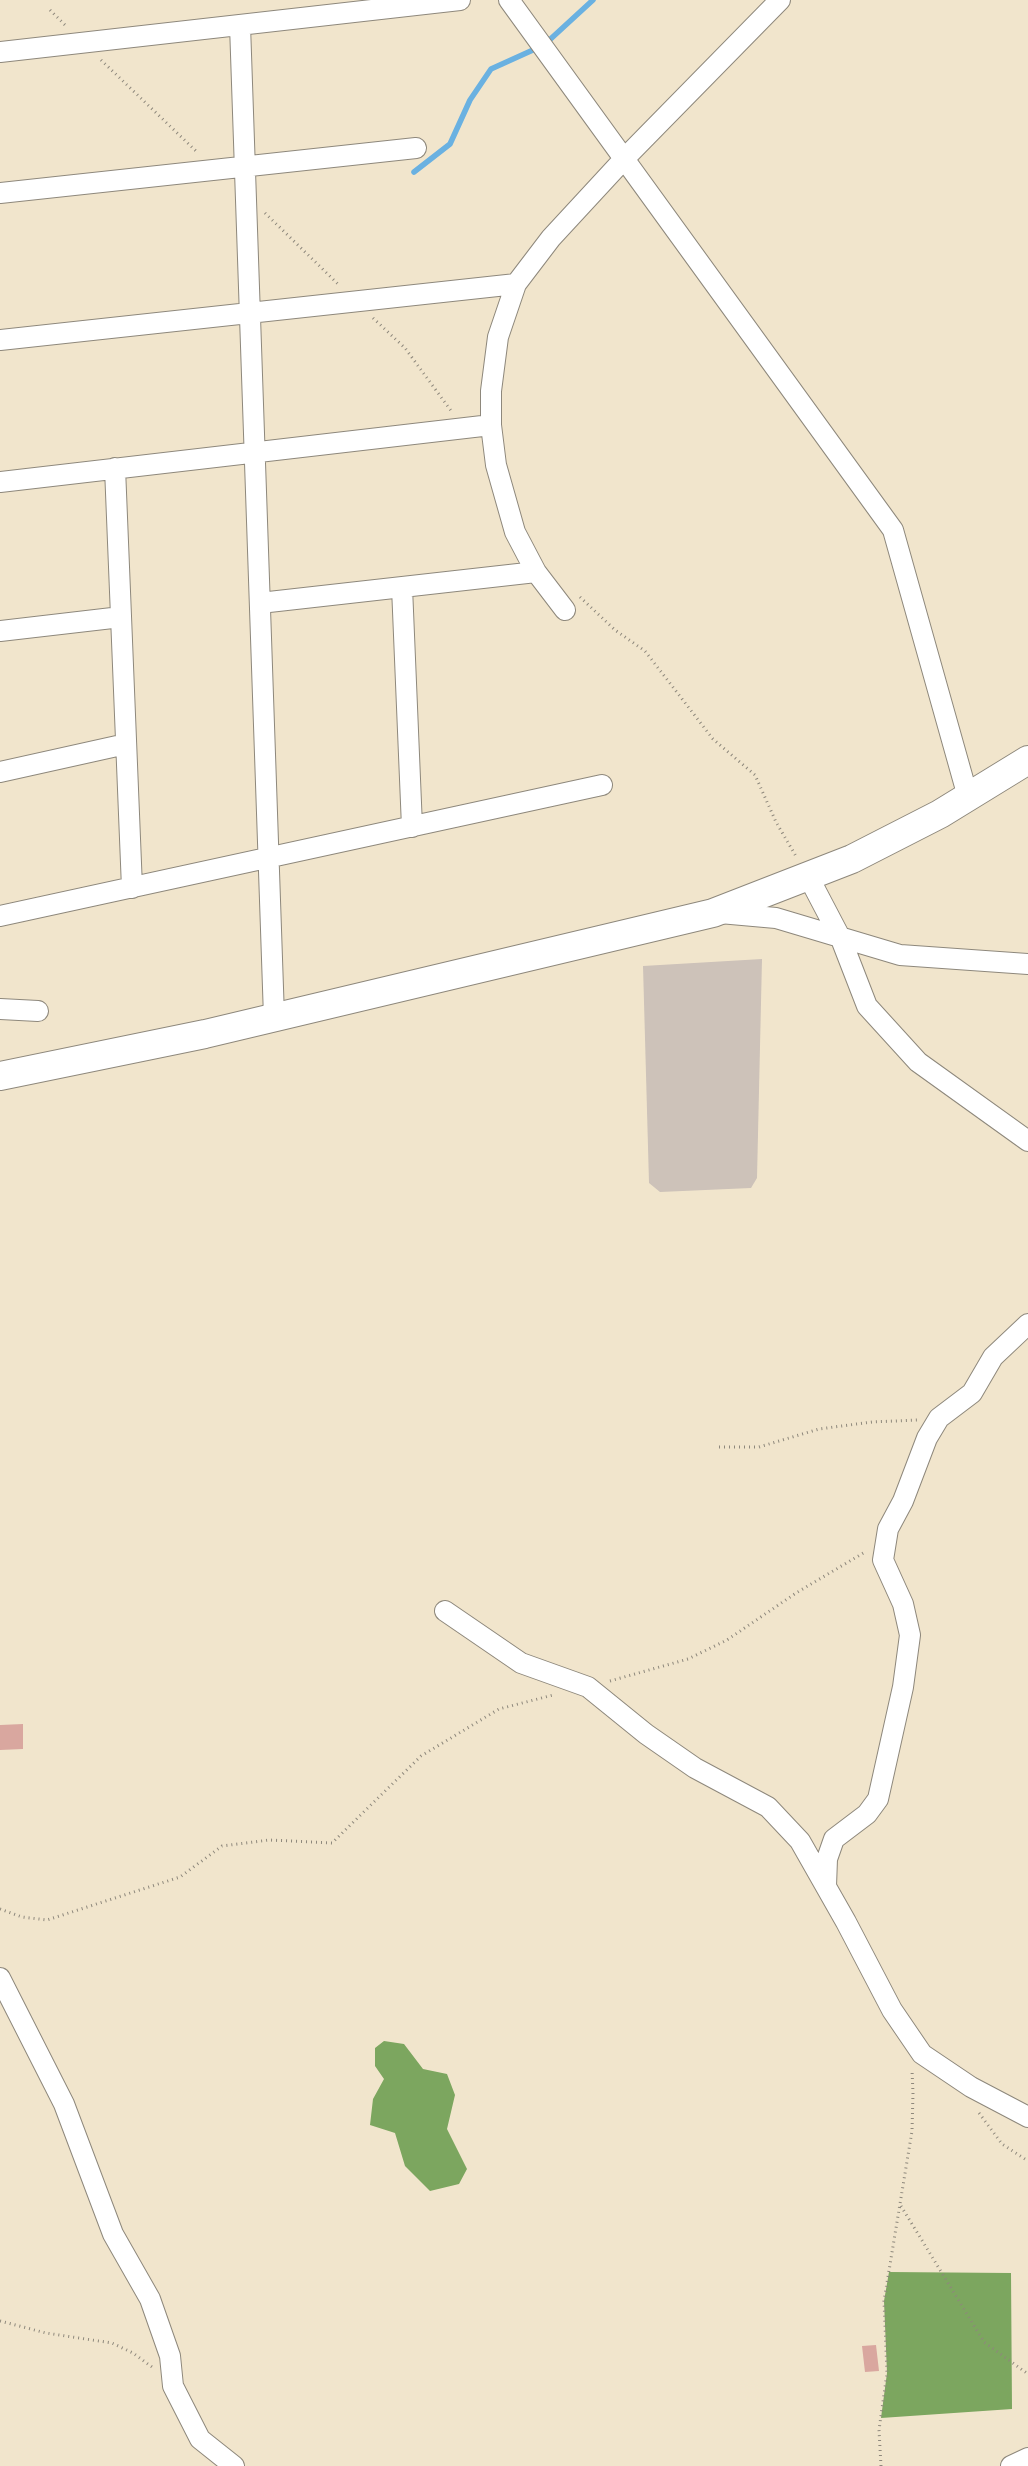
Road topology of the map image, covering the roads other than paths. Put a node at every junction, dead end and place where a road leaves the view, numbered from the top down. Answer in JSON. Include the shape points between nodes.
{"nodes":[{"id":1,"x":460,"y":0,"type":"edge"},
{"id":2,"x":509,"y":0,"type":"edge"},
{"id":3,"x":780,"y":0,"type":"edge"},
{"id":4,"x":240,"y":25,"type":"junction"},
{"id":5,"x":0,"y":52,"type":"edge"},
{"id":6,"x":416,"y":148,"type":"dead end"},
{"id":7,"x":624,"y":159,"type":"junction"},
{"id":8,"x":244,"y":166,"type":"junction"},
{"id":9,"x":0,"y":193,"type":"edge"},
{"id":10,"x":516,"y":284,"type":"junction"},
{"id":11,"x":249,"y":312,"type":"junction"},
{"id":12,"x":0,"y":340,"type":"edge"},
{"id":13,"x":491,"y":425,"type":"junction"},
{"id":14,"x":254,"y":452,"type":"junction"},
{"id":15,"x":115,"y":468,"type":"junction"},
{"id":16,"x":0,"y":482,"type":"edge"},
{"id":17,"x":536,"y":572,"type":"junction"},
{"id":18,"x":402,"y":587,"type":"junction"},
{"id":19,"x":260,"y":603,"type":"junction"},
{"id":20,"x":565,"y":610,"type":"dead end"},
{"id":21,"x":121,"y":617,"type":"junction"},
{"id":22,"x":0,"y":631,"type":"edge"},
{"id":23,"x":126,"y":744,"type":"junction"},
{"id":24,"x":1028,"y":760,"type":"edge"},
{"id":25,"x":0,"y":772,"type":"edge"},
{"id":26,"x":602,"y":785,"type":"dead end"},
{"id":27,"x":968,"y":797,"type":"junction"},
{"id":28,"x":412,"y":827,"type":"junction"},
{"id":29,"x":269,"y":858,"type":"junction"},
{"id":30,"x":808,"y":876,"type":"junction"},
{"id":31,"x":132,"y":888,"type":"junction"},
{"id":32,"x":713,"y":913,"type":"junction"},
{"id":33,"x":0,"y":916,"type":"edge"},
{"id":34,"x":841,"y":939,"type":"junction"},
{"id":35,"x":1028,"y":964,"type":"edge"},
{"id":36,"x":0,"y":1009,"type":"edge"},
{"id":37,"x":38,"y":1011,"type":"dead end"},
{"id":38,"x":274,"y":1017,"type":"junction"},
{"id":39,"x":0,"y":1076,"type":"edge"},
{"id":40,"x":1028,"y":1141,"type":"edge"},
{"id":41,"x":1028,"y":1324,"type":"edge"},
{"id":42,"x":445,"y":1611,"type":"dead end"},
{"id":43,"x":826,"y":1887,"type":"junction"},
{"id":44,"x":0,"y":1978,"type":"edge"},
{"id":45,"x":1028,"y":2117,"type":"edge"},
{"id":46,"x":1028,"y":2458,"type":"edge"},
{"id":47,"x":234,"y":2466,"type":"edge"},
{"id":48,"x":1011,"y":2466,"type":"edge"}],
"edges":[{"from":1,"to":4,"type":"street"},
{"from":2,"to":7,"type":"street"},
{"from":3,"to":7,"type":"street"},
{"from":4,"to":5,"type":"street"},
{"from":4,"to":8,"type":"street"},
{"from":6,"to":8,"type":"street"},
{"from":7,"to":10,"type":"street","via":[[551,238]]},
{"from":7,"to":27,"type":"street","via":[[893,530]]},
{"from":8,"to":9,"type":"street"},
{"from":8,"to":11,"type":"street"},
{"from":10,"to":11,"type":"street"},
{"from":10,"to":13,"type":"street","via":[[498,337],[491,391]]},
{"from":11,"to":12,"type":"street"},
{"from":11,"to":14,"type":"street"},
{"from":13,"to":14,"type":"street"},
{"from":13,"to":17,"type":"street","via":[[496,465],[515,532]]},
{"from":14,"to":15,"type":"street"},
{"from":14,"to":19,"type":"street"},
{"from":15,"to":16,"type":"street"},
{"from":15,"to":21,"type":"street"},
{"from":17,"to":18,"type":"street"},
{"from":17,"to":20,"type":"street"},
{"from":18,"to":19,"type":"street"},
{"from":18,"to":28,"type":"street"},
{"from":19,"to":29,"type":"street"},
{"from":21,"to":22,"type":"street"},
{"from":21,"to":23,"type":"street"},
{"from":23,"to":25,"type":"street"},
{"from":23,"to":31,"type":"street"},
{"from":24,"to":27,"type":"street"},
{"from":26,"to":28,"type":"street"},
{"from":27,"to":30,"type":"street","via":[[852,859]]},
{"from":28,"to":29,"type":"street"},
{"from":29,"to":31,"type":"street"},
{"from":29,"to":38,"type":"street"},
{"from":30,"to":32,"type":"street"},
{"from":30,"to":34,"type":"street"},
{"from":31,"to":33,"type":"street"},
{"from":32,"to":34,"type":"street","via":[[776,918]]},
{"from":32,"to":38,"type":"street"},
{"from":34,"to":35,"type":"street","via":[[900,956]]},
{"from":34,"to":40,"type":"street","via":[[867,1006],[918,1062]]},
{"from":36,"to":37,"type":"street"},
{"from":38,"to":39,"type":"street"},
{"from":41,"to":43,"type":"street","via":[[993,1357],[972,1393],[939,1418],[888,1529],[883,1560],[903,1604],[910,1635],[903,1687],[878,1799],[867,1814],[834,1839],[827,1859]]},
{"from":42,"to":43,"type":"street","via":[[521,1663],[588,1686],[646,1734],[695,1768],[768,1807],[800,1841]]},
{"from":43,"to":45,"type":"street","via":[[892,2010],[922,2054],[971,2087]]},
{"from":44,"to":47,"type":"street","via":[[64,2104],[113,2234],[150,2299],[170,2356],[173,2386],[200,2439]]},
{"from":46,"to":48,"type":"street"}]}
